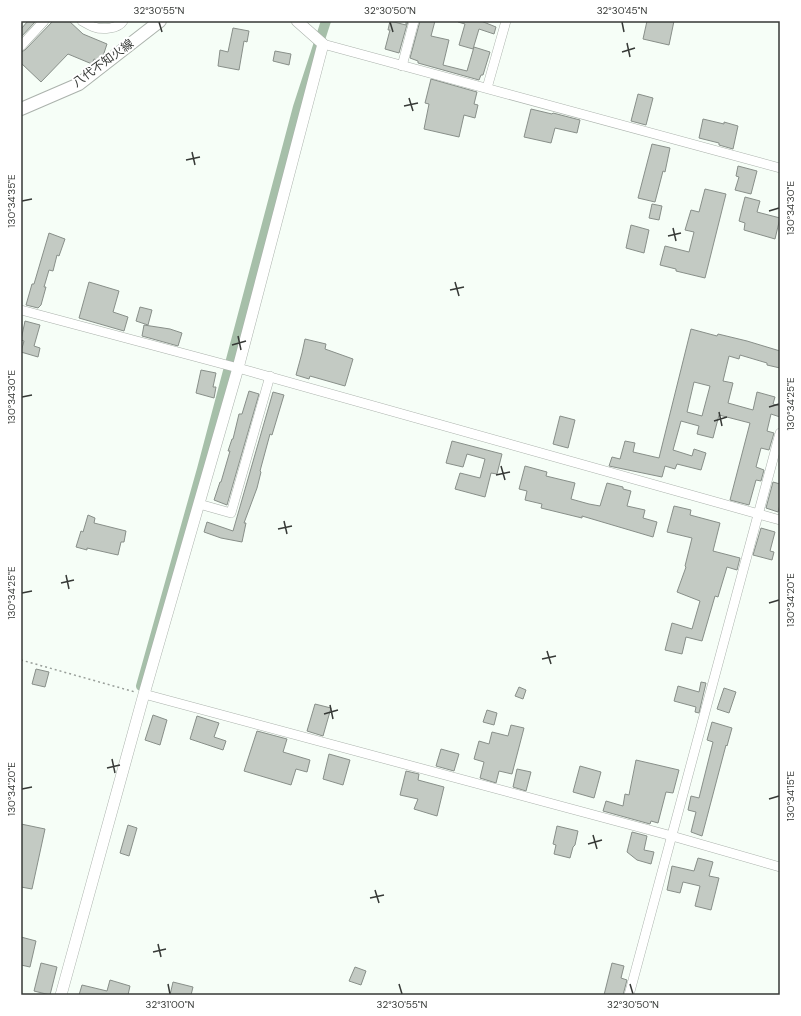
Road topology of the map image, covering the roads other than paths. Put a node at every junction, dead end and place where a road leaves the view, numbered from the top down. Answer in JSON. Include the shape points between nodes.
{"nodes":[{"id":1,"x":44,"y":21,"type":"edge"},
{"id":2,"x":82,"y":21,"type":"edge"},
{"id":3,"x":123,"y":21,"type":"edge"},
{"id":4,"x":160,"y":21,"type":"edge"},
{"id":5,"x":414,"y":21,"type":"edge"},
{"id":6,"x":506,"y":21,"type":"edge"},
{"id":7,"x":300,"y":23,"type":"edge"},
{"id":8,"x":323,"y":44,"type":"junction"},
{"id":9,"x":21,"y":46,"type":"edge"},
{"id":10,"x":402,"y":66,"type":"junction"},
{"id":11,"x":487,"y":88,"type":"junction"},
{"id":12,"x":21,"y":109,"type":"edge"},
{"id":13,"x":780,"y":168,"type":"edge"},
{"id":14,"x":21,"y":310,"type":"edge"},
{"id":15,"x":238,"y":368,"type":"junction"},
{"id":16,"x":270,"y":376,"type":"junction"},
{"id":17,"x":780,"y":433,"type":"edge"},
{"id":18,"x":199,"y":504,"type":"junction"},
{"id":19,"x":758,"y":514,"type":"junction"},
{"id":20,"x":780,"y":520,"type":"edge"},
{"id":21,"x":144,"y":694,"type":"junction"},
{"id":22,"x":672,"y":836,"type":"junction"},
{"id":23,"x":780,"y":867,"type":"edge"},
{"id":24,"x":61,"y":995,"type":"edge"},
{"id":25,"x":629,"y":995,"type":"edge"}],
"edges":[{"from":1,"to":9,"type":"street"},
{"from":2,"to":3,"type":"street","via":[[96,28],[110,28]]},
{"from":4,"to":12,"type":"main road","name":"八代不知火線","via":[[79,84]]},
{"from":5,"to":10,"type":"street"},
{"from":6,"to":11,"type":"street"},
{"from":7,"to":8,"type":"street"},
{"from":8,"to":10,"type":"street"},
{"from":8,"to":15,"type":"street"},
{"from":10,"to":11,"type":"street"},
{"from":11,"to":13,"type":"street"},
{"from":14,"to":15,"type":"street"},
{"from":15,"to":16,"type":"street"},
{"from":15,"to":18,"type":"street"},
{"from":16,"to":18,"type":"street","via":[[231,512]]},
{"from":16,"to":19,"type":"street"},
{"from":17,"to":19,"type":"street"},
{"from":18,"to":21,"type":"street"},
{"from":19,"to":20,"type":"street"},
{"from":19,"to":22,"type":"street"},
{"from":21,"to":22,"type":"street"},
{"from":21,"to":24,"type":"street"},
{"from":22,"to":23,"type":"street"},
{"from":22,"to":25,"type":"street"}]}
